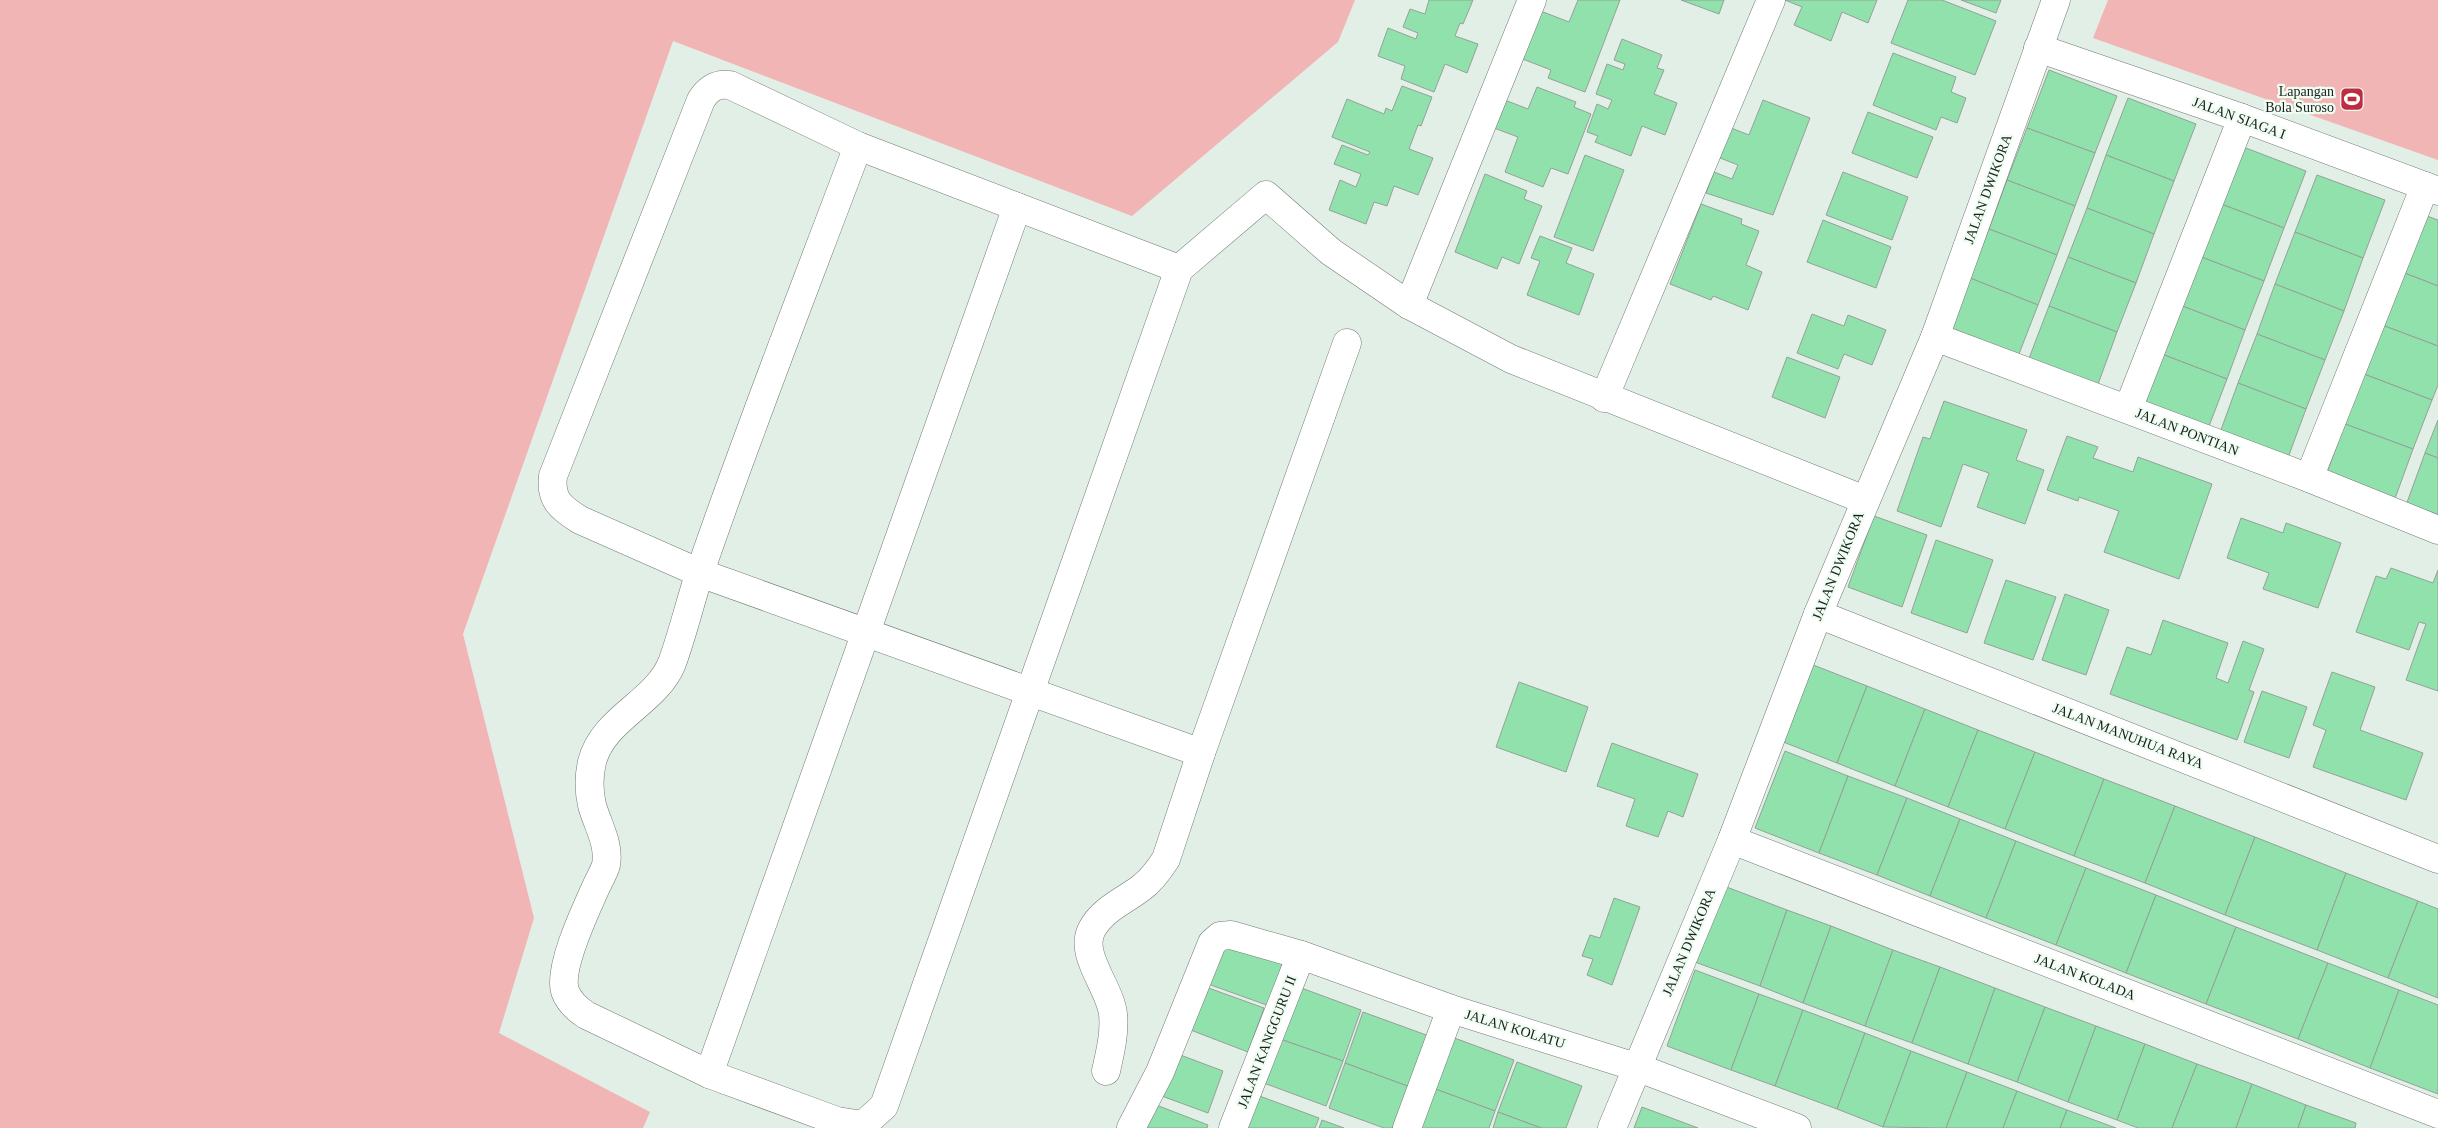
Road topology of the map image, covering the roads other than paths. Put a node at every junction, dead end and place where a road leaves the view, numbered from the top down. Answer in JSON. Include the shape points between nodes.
{"nodes":[{"id":1,"x":1532,"y":0,"type":"edge"},
{"id":2,"x":1770,"y":0,"type":"edge"},
{"id":3,"x":2056,"y":0,"type":"edge"},
{"id":4,"x":2038,"y":48,"type":"junction"},
{"id":5,"x":2242,"y":118,"type":"junction"},
{"id":6,"x":858,"y":146,"type":"junction"},
{"id":7,"x":2431,"y":188,"type":"edge"},
{"id":8,"x":1017,"y":207,"type":"junction"},
{"id":9,"x":1179,"y":269,"type":"junction"},
{"id":10,"x":1409,"y":306,"type":"junction"},
{"id":11,"x":1935,"y":337,"type":"junction"},
{"id":12,"x":1348,"y":343,"type":"dead end"},
{"id":13,"x":1604,"y":398,"type":"junction"},
{"id":14,"x":2128,"y":409,"type":"junction"},
{"id":15,"x":2309,"y":478,"type":"junction"},
{"id":16,"x":1865,"y":500,"type":"junction"},
{"id":17,"x":2438,"y":530,"type":"edge"},
{"id":18,"x":700,"y":572,"type":"junction"},
{"id":19,"x":1818,"y":614,"type":"junction"},
{"id":20,"x":866,"y":632,"type":"junction"},
{"id":21,"x":1030,"y":691,"type":"junction"},
{"id":22,"x":1200,"y":753,"type":"junction"},
{"id":23,"x":1732,"y":840,"type":"junction"},
{"id":24,"x":2438,"y":858,"type":"edge"},
{"id":25,"x":1301,"y":956,"type":"junction"},
{"id":26,"x":1451,"y":1010,"type":"junction"},
{"id":27,"x":1636,"y":1067,"type":"junction"},
{"id":28,"x":1106,"y":1071,"type":"dead end"},
{"id":29,"x":709,"y":1074,"type":"junction"},
{"id":30,"x":2438,"y":1114,"type":"edge"},
{"id":31,"x":1131,"y":1128,"type":"edge"},
{"id":32,"x":1233,"y":1128,"type":"edge"},
{"id":33,"x":1407,"y":1128,"type":"edge"},
{"id":34,"x":1612,"y":1128,"type":"edge"},
{"id":35,"x":1797,"y":1128,"type":"edge"}],
"edges":[{"from":1,"to":10,"type":"street"},
{"from":2,"to":13,"type":"street"},
{"from":3,"to":4,"type":"street","name":"JALAN DWIKORA"},
{"from":4,"to":5,"type":"street","name":"JALAN SIAGA I"},
{"from":4,"to":11,"type":"street","name":"JALAN DWIKORA"},
{"from":5,"to":7,"type":"street","name":"JALAN SIAGA I"},
{"from":5,"to":14,"type":"street"},
{"from":6,"to":8,"type":"street"},
{"from":6,"to":18,"type":"street"},
{"from":6,"to":18,"type":"street","via":[[730,85],[708,90],[701,100],[553,476],[554,498],[567,512]]},
{"from":7,"to":15,"type":"street"},
{"from":8,"to":9,"type":"street"},
{"from":8,"to":20,"type":"street"},
{"from":9,"to":10,"type":"street","via":[[1266,195],[1331,252]]},
{"from":9,"to":21,"type":"street"},
{"from":10,"to":13,"type":"street","via":[[1511,359]]},
{"from":11,"to":14,"type":"street","name":"JALAN PONTIAN"},
{"from":11,"to":16,"type":"street","name":"JALAN DWIKORA"},
{"from":12,"to":22,"type":"street"},
{"from":13,"to":16,"type":"street"},
{"from":14,"to":15,"type":"street","name":"JALAN PONTIAN"},
{"from":15,"to":17,"type":"street","name":"JALAN PONTIAN"},
{"from":16,"to":19,"type":"street","name":"JALAN DWIKORA"},
{"from":18,"to":20,"type":"street"},
{"from":18,"to":29,"type":"street","via":[[666,676],[618,722],[602,741],[592,761],[592,804],[605,847],[606,865],[579,927],[564,978],[565,990],[578,1010]]},
{"from":19,"to":23,"type":"street","name":"JALAN DWIKORA"},
{"from":19,"to":24,"type":"street","name":"JALAN MANUHUA RAYA"},
{"from":20,"to":21,"type":"street"},
{"from":20,"to":29,"type":"street"},
{"from":21,"to":22,"type":"street"},
{"from":21,"to":29,"type":"street","via":[[884,1106],[863,1125],[837,1121]]},
{"from":22,"to":28,"type":"street","via":[[1166,859],[1142,888],[1121,899],[1102,916],[1087,937],[1088,949],[1110,1000],[1113,1015]]},
{"from":23,"to":27,"type":"street","name":"JALAN DWIKORA"},
{"from":23,"to":30,"type":"street","name":"JALAN KOLADA"},
{"from":25,"to":26,"type":"street","name":"JALAN KOLATU"},
{"from":25,"to":31,"type":"street","name":"JALAN KOLATU","via":[[1231,935],[1220,936],[1212,943],[1163,1064]]},
{"from":25,"to":32,"type":"street","name":"JALAN KANGGURU II"},
{"from":26,"to":27,"type":"street","name":"JALAN KOLATU"},
{"from":26,"to":33,"type":"street"},
{"from":27,"to":34,"type":"street","name":"JALAN DWIKORA"},
{"from":27,"to":35,"type":"street","name":"JALAN KOLATU"}]}
